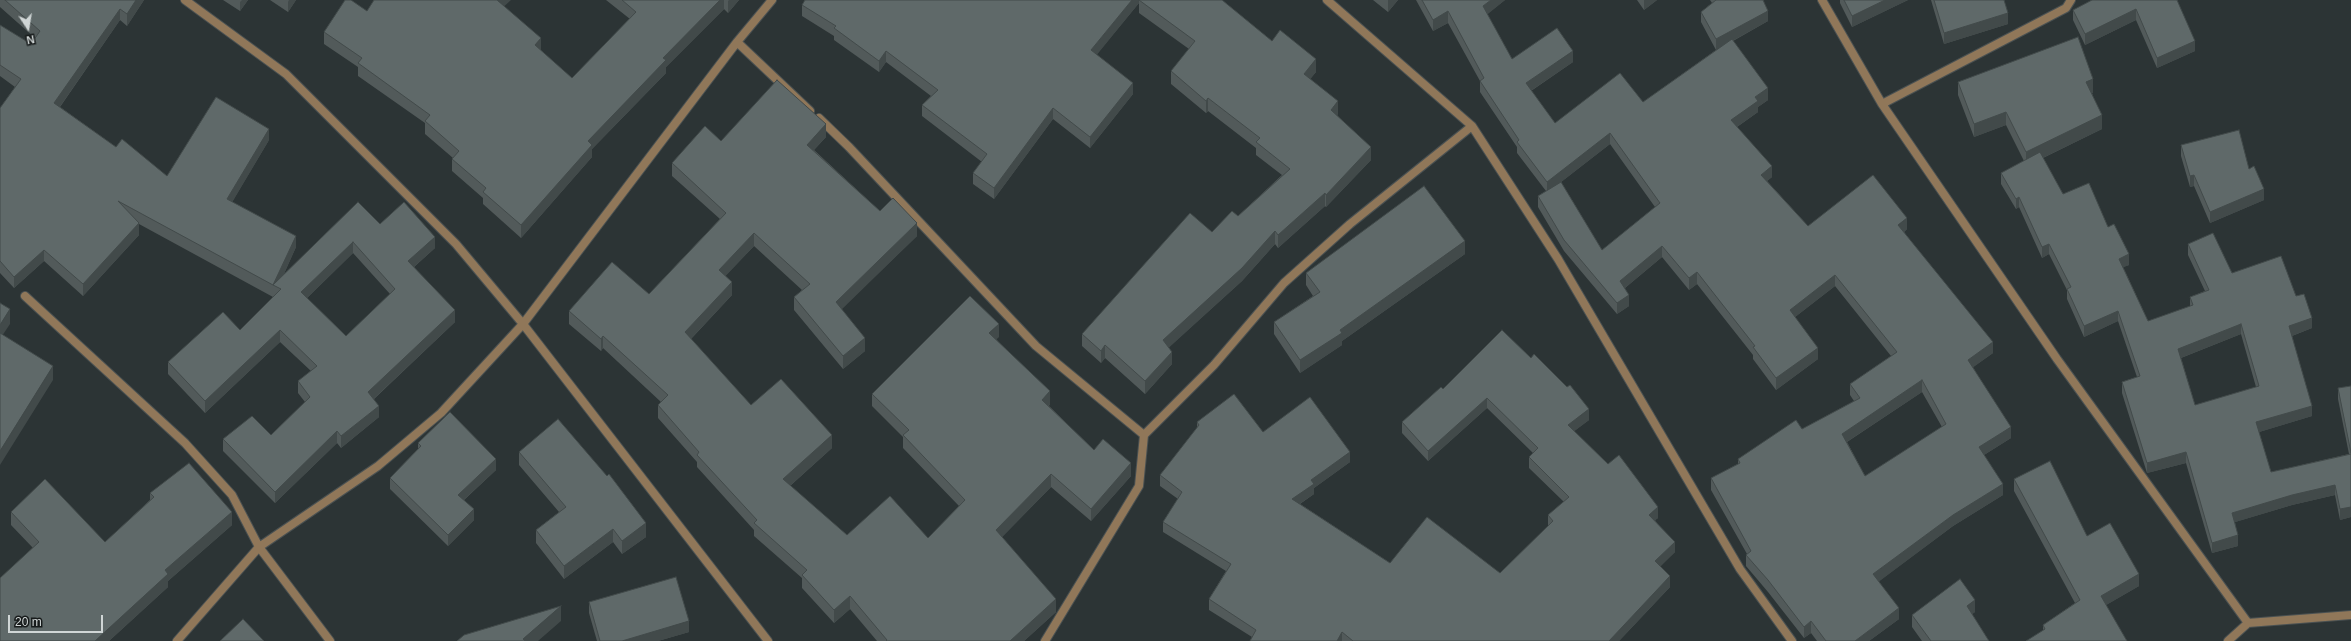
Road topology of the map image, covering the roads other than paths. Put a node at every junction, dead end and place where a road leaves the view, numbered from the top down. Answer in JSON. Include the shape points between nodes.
{"nodes":[{"id":1,"x":185,"y":0,"type":"edge"},
{"id":2,"x":772,"y":0,"type":"edge"},
{"id":3,"x":1326,"y":0,"type":"edge"},
{"id":4,"x":1822,"y":0,"type":"edge"},
{"id":5,"x":2071,"y":0,"type":"edge"},
{"id":6,"x":737,"y":42,"type":"junction"},
{"id":7,"x":1882,"y":104,"type":"junction"},
{"id":8,"x":1472,"y":126,"type":"junction"},
{"id":9,"x":25,"y":296,"type":"dead end"},
{"id":10,"x":524,"y":324,"type":"junction"},
{"id":11,"x":1144,"y":435,"type":"junction"},
{"id":12,"x":259,"y":547,"type":"junction"},
{"id":13,"x":2351,"y":615,"type":"edge"},
{"id":14,"x":2248,"y":623,"type":"junction"},
{"id":15,"x":177,"y":641,"type":"edge"},
{"id":16,"x":330,"y":641,"type":"edge"},
{"id":17,"x":768,"y":641,"type":"edge"},
{"id":18,"x":1045,"y":641,"type":"edge"},
{"id":19,"x":1792,"y":641,"type":"edge"},
{"id":20,"x":2228,"y":641,"type":"edge"}],
"edges":[{"from":1,"to":10,"type":"street","via":[[286,74],[456,244]]},
{"from":2,"to":6,"type":"street"},
{"from":3,"to":8,"type":"street"},
{"from":4,"to":7,"type":"street"},
{"from":5,"to":7,"type":"street","via":[[2066,8]]},
{"from":6,"to":10,"type":"street"},
{"from":6,"to":11,"type":"street","via":[[850,147],[1036,346]]},
{"from":7,"to":14,"type":"street","via":[[2057,359]]},
{"from":8,"to":11,"type":"street","via":[[1350,224],[1284,283],[1214,365]]},
{"from":8,"to":19,"type":"street","via":[[1558,259],[1740,569]]},
{"from":9,"to":12,"type":"street","via":[[185,443],[232,495]]},
{"from":10,"to":12,"type":"street","via":[[441,413],[378,466]]},
{"from":10,"to":17,"type":"street"},
{"from":11,"to":18,"type":"street","via":[[1139,486]]},
{"from":12,"to":15,"type":"street"},
{"from":12,"to":16,"type":"street"},
{"from":13,"to":14,"type":"street"},
{"from":14,"to":20,"type":"street"}]}
